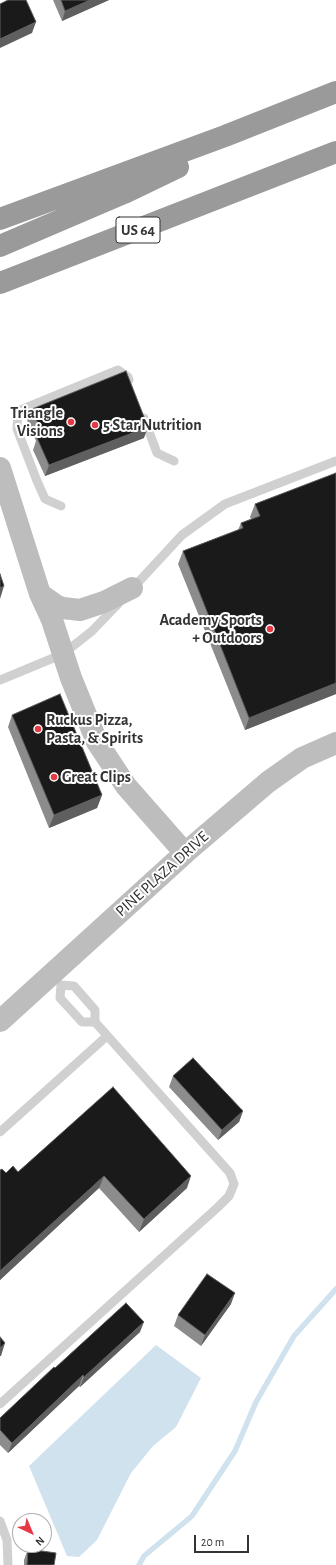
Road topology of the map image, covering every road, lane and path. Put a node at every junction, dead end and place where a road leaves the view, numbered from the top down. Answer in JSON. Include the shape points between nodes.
{"nodes":[{"id":1,"x":336,"y":92,"type":"edge"},
{"id":2,"x":262,"y":122,"type":"junction"},
{"id":3,"x":336,"y":152,"type":"edge"},
{"id":4,"x":0,"y":220,"type":"edge"},
{"id":5,"x":0,"y":246,"type":"edge"},
{"id":6,"x":0,"y":283,"type":"edge"},
{"id":7,"x":133,"y":391,"type":"edge"},
{"id":8,"x":141,"y":411,"type":"edge"},
{"id":9,"x":174,"y":461,"type":"dead end"},
{"id":10,"x":336,"y":461,"type":"edge"},
{"id":11,"x":0,"y":468,"type":"edge"},
{"id":12,"x":61,"y":506,"type":"dead end"},
{"id":13,"x":132,"y":588,"type":"junction"},
{"id":14,"x":40,"y":594,"type":"junction"},
{"id":15,"x":63,"y":654,"type":"junction"},
{"id":16,"x":0,"y":680,"type":"edge"},
{"id":17,"x":336,"y":743,"type":"edge"},
{"id":18,"x":186,"y":853,"type":"junction"},
{"id":19,"x":57,"y":979,"type":"junction"},
{"id":20,"x":0,"y":1021,"type":"edge"},
{"id":21,"x":95,"y":1022,"type":"junction"},
{"id":22,"x":107,"y":1036,"type":"junction"},
{"id":23,"x":0,"y":1132,"type":"edge"},
{"id":24,"x":0,"y":1404,"type":"edge"},
{"id":25,"x":0,"y":1521,"type":"edge"},
{"id":26,"x":8,"y":1565,"type":"edge"}],
"edges":[{"from":1,"to":2,"type":"highway"},
{"from":2,"to":4,"type":"highway"},
{"from":2,"to":5,"type":"highway","via":[[222,146],[124,193]]},
{"from":3,"to":6,"type":"highway","number":"US 64"},
{"from":7,"to":12,"type":"lane","via":[[128,377],[118,370],[18,411],[17,429],[45,499]]},
{"from":8,"to":9,"type":"lane","via":[[157,453]]},
{"from":10,"to":13,"type":"lane","via":[[225,504],[182,535]]},
{"from":11,"to":14,"type":"street"},
{"from":13,"to":14,"type":"street","via":[[80,610],[66,610]]},
{"from":13,"to":15,"type":"lane","via":[[92,631]]},
{"from":14,"to":15,"type":"street"},
{"from":15,"to":16,"type":"lane"},
{"from":15,"to":18,"type":"street","via":[[87,719],[103,752],[126,786]]},
{"from":17,"to":18,"type":"street","name":"PINE PLAZA DRIVE","via":[[302,758],[268,782]]},
{"from":18,"to":19,"type":"street","name":"PINE PLAZA DRIVE"},
{"from":19,"to":20,"type":"street","name":"PINE PLAZA DRIVE"},
{"from":19,"to":21,"type":"lane","via":[[74,986],[95,1010]]},
{"from":19,"to":21,"type":"lane","via":[[60,998],[82,1022]]},
{"from":21,"to":22,"type":"lane"},
{"from":22,"to":23,"type":"lane"},
{"from":22,"to":24,"type":"lane","via":[[230,1173],[234,1184],[229,1196],[218,1207]]},
{"from":25,"to":26,"type":"lane","via":[[7,1540]]}]}
